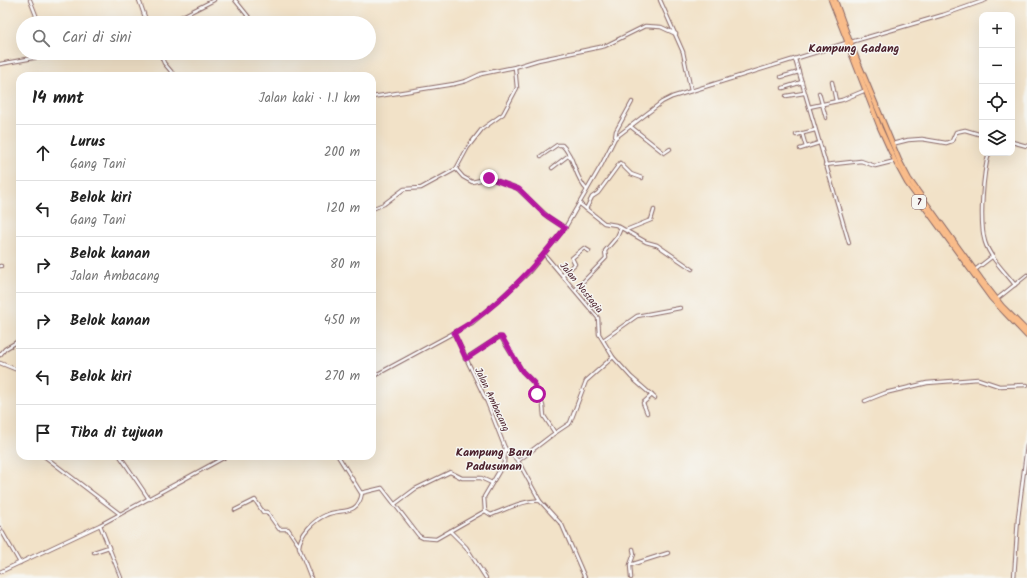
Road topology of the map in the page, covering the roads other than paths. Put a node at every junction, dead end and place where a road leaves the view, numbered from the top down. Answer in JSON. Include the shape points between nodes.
{"nodes":[{"id":1,"x":30,"y":0,"type":"edge"},
{"id":2,"x":139,"y":0,"type":"edge"},
{"id":3,"x":214,"y":0,"type":"edge"},
{"id":4,"x":235,"y":0,"type":"edge"},
{"id":5,"x":660,"y":0,"type":"edge"},
{"id":6,"x":831,"y":0,"type":"edge"},
{"id":7,"x":835,"y":0,"type":"edge"},
{"id":8,"x":986,"y":0,"type":"edge"},
{"id":9,"x":36,"y":16,"type":"edge"},
{"id":10,"x":145,"y":16,"type":"edge"},
{"id":11,"x":183,"y":16,"type":"edge"},
{"id":12,"x":248,"y":16,"type":"edge"},
{"id":13,"x":676,"y":34,"type":"junction"},
{"id":14,"x":849,"y":42,"type":"junction"},
{"id":15,"x":795,"y":59,"type":"junction"},
{"id":16,"x":20,"y":60,"type":"edge"},
{"id":17,"x":163,"y":60,"type":"edge"},
{"id":18,"x":0,"y":64,"type":"edge"},
{"id":19,"x":515,"y":67,"type":"junction"},
{"id":20,"x":172,"y":72,"type":"edge"},
{"id":21,"x":799,"y":72,"type":"junction"},
{"id":22,"x":781,"y":77,"type":"dead end"},
{"id":23,"x":802,"y":82,"type":"junction"},
{"id":24,"x":832,"y":82,"type":"dead end"},
{"id":25,"x":783,"y":88,"type":"dead end"},
{"id":26,"x":866,"y":90,"type":"junction"},
{"id":27,"x":691,"y":91,"type":"junction"},
{"id":28,"x":804,"y":92,"type":"junction"},
{"id":29,"x":819,"y":94,"type":"dead end"},
{"id":30,"x":376,"y":96,"type":"edge"},
{"id":31,"x":786,"y":96,"type":"dead end"},
{"id":32,"x":836,"y":101,"type":"junction"},
{"id":33,"x":632,"y":102,"type":"dead end"},
{"id":34,"x":822,"y":104,"type":"junction"},
{"id":35,"x":810,"y":107,"type":"junction"},
{"id":36,"x":826,"y":118,"type":"dead end"},
{"id":37,"x":630,"y":126,"type":"junction"},
{"id":38,"x":815,"y":130,"type":"junction"},
{"id":39,"x":802,"y":133,"type":"junction"},
{"id":40,"x":979,"y":134,"type":"edge"},
{"id":41,"x":796,"y":135,"type":"dead end"},
{"id":42,"x":615,"y":138,"type":"junction"},
{"id":43,"x":819,"y":143,"type":"junction"},
{"id":44,"x":1015,"y":143,"type":"edge"},
{"id":45,"x":892,"y":144,"type":"junction"},
{"id":46,"x":1027,"y":146,"type":"edge"},
{"id":47,"x":806,"y":147,"type":"junction"},
{"id":48,"x":670,"y":149,"type":"dead end"},
{"id":49,"x":800,"y":149,"type":"dead end"},
{"id":50,"x":569,"y":155,"type":"junction"},
{"id":51,"x":541,"y":156,"type":"dead end"},
{"id":52,"x":988,"y":156,"type":"edge"},
{"id":53,"x":897,"y":161,"type":"junction"},
{"id":54,"x":825,"y":165,"type":"junction"},
{"id":55,"x":552,"y":168,"type":"dead end"},
{"id":56,"x":456,"y":169,"type":"junction"},
{"id":57,"x":642,"y":178,"type":"dead end"},
{"id":58,"x":587,"y":190,"type":"junction"},
{"id":59,"x":580,"y":204,"type":"junction"},
{"id":60,"x":376,"y":207,"type":"edge"},
{"id":61,"x":586,"y":209,"type":"junction"},
{"id":62,"x":654,"y":210,"type":"dead end"},
{"id":63,"x":565,"y":228,"type":"junction"},
{"id":64,"x":621,"y":228,"type":"junction"},
{"id":65,"x":941,"y":228,"type":"junction"},
{"id":66,"x":626,"y":230,"type":"junction"},
{"id":67,"x":849,"y":243,"type":"dead end"},
{"id":68,"x":589,"y":251,"type":"dead end"},
{"id":69,"x":544,"y":254,"type":"junction"},
{"id":70,"x":993,"y":256,"type":"junction"},
{"id":71,"x":692,"y":269,"type":"dead end"},
{"id":72,"x":975,"y":270,"type":"junction"},
{"id":73,"x":563,"y":275,"type":"junction"},
{"id":74,"x":1027,"y":275,"type":"edge"},
{"id":75,"x":1015,"y":285,"type":"junction"},
{"id":76,"x":575,"y":290,"type":"junction"},
{"id":77,"x":997,"y":299,"type":"junction"},
{"id":78,"x":680,"y":308,"type":"dead end"},
{"id":79,"x":1006,"y":313,"type":"junction"},
{"id":80,"x":1027,"y":331,"type":"edge"},
{"id":81,"x":454,"y":333,"type":"junction"},
{"id":82,"x":1027,"y":336,"type":"edge"},
{"id":83,"x":604,"y":340,"type":"junction"},
{"id":84,"x":16,"y":342,"type":"edge"},
{"id":85,"x":0,"y":355,"type":"edge"},
{"id":86,"x":613,"y":357,"type":"junction"},
{"id":87,"x":466,"y":359,"type":"junction"},
{"id":88,"x":0,"y":363,"type":"edge"},
{"id":89,"x":16,"y":369,"type":"edge"},
{"id":90,"x":376,"y":375,"type":"edge"},
{"id":91,"x":1027,"y":385,"type":"edge"},
{"id":92,"x":652,"y":395,"type":"junction"},
{"id":93,"x":656,"y":398,"type":"dead end"},
{"id":94,"x":865,"y":401,"type":"dead end"},
{"id":95,"x":647,"y":412,"type":"dead end"},
{"id":96,"x":555,"y":433,"type":"junction"},
{"id":97,"x":1027,"y":446,"type":"edge"},
{"id":98,"x":505,"y":448,"type":"junction"},
{"id":99,"x":49,"y":460,"type":"edge"},
{"id":100,"x":123,"y":460,"type":"edge"},
{"id":101,"x":220,"y":460,"type":"edge"},
{"id":102,"x":341,"y":460,"type":"edge"},
{"id":103,"x":518,"y":461,"type":"junction"},
{"id":104,"x":492,"y":483,"type":"junction"},
{"id":105,"x":362,"y":493,"type":"junction"},
{"id":106,"x":149,"y":499,"type":"junction"},
{"id":107,"x":540,"y":502,"type":"junction"},
{"id":108,"x":395,"y":504,"type":"junction"},
{"id":109,"x":235,"y":510,"type":"dead end"},
{"id":110,"x":485,"y":511,"type":"junction"},
{"id":111,"x":120,"y":514,"type":"junction"},
{"id":112,"x":100,"y":525,"type":"junction"},
{"id":113,"x":0,"y":528,"type":"edge"},
{"id":114,"x":450,"y":531,"type":"junction"},
{"id":115,"x":299,"y":545,"type":"junction"},
{"id":116,"x":109,"y":547,"type":"junction"},
{"id":117,"x":633,"y":549,"type":"dead end"},
{"id":118,"x":94,"y":552,"type":"dead end"},
{"id":119,"x":668,"y":553,"type":"dead end"},
{"id":120,"x":20,"y":563,"type":"junction"},
{"id":121,"x":630,"y":565,"type":"junction"},
{"id":122,"x":0,"y":572,"type":"edge"},
{"id":123,"x":120,"y":578,"type":"edge"},
{"id":124,"x":311,"y":578,"type":"edge"},
{"id":125,"x":486,"y":578,"type":"edge"},
{"id":126,"x":585,"y":578,"type":"edge"},
{"id":127,"x":631,"y":578,"type":"edge"},
{"id":128,"x":1014,"y":578,"type":"edge"}],
"edges":[{"from":1,"to":9,"type":"street"},
{"from":2,"to":10,"type":"street"},
{"from":3,"to":11,"type":"street"},
{"from":4,"to":12,"type":"street"},
{"from":5,"to":13,"type":"street"},
{"from":6,"to":14,"type":"highway"},
{"from":7,"to":14,"type":"highway"},
{"from":8,"to":14,"type":"street","via":[[938,17]]},
{"from":13,"to":19,"type":"street","via":[[661,27],[645,26],[605,46]]},
{"from":13,"to":27,"type":"street"},
{"from":14,"to":15,"type":"street"},
{"from":14,"to":26,"type":"highway","number":"7"},
{"from":14,"to":45,"type":"highway","number":"7"},
{"from":15,"to":21,"type":"street"},
{"from":15,"to":27,"type":"street"},
{"from":16,"to":18,"type":"street"},
{"from":17,"to":20,"type":"street"},
{"from":19,"to":30,"type":"street","via":[[480,74],[454,84]]},
{"from":19,"to":56,"type":"street","via":[[517,88],[503,114],[482,129],[468,146]]},
{"from":21,"to":22,"type":"street"},
{"from":21,"to":23,"type":"street"},
{"from":23,"to":25,"type":"street"},
{"from":23,"to":28,"type":"street"},
{"from":24,"to":32,"type":"street"},
{"from":26,"to":32,"type":"street"},
{"from":26,"to":53,"type":"highway","number":"7"},
{"from":27,"to":37,"type":"street","via":[[662,102]]},
{"from":28,"to":31,"type":"street"},
{"from":28,"to":35,"type":"street"},
{"from":29,"to":34,"type":"street"},
{"from":32,"to":34,"type":"street"},
{"from":33,"to":42,"type":"street","via":[[616,131]]},
{"from":34,"to":35,"type":"street"},
{"from":34,"to":36,"type":"street"},
{"from":35,"to":38,"type":"street"},
{"from":37,"to":42,"type":"street"},
{"from":37,"to":48,"type":"street","via":[[664,153]]},
{"from":38,"to":39,"type":"street"},
{"from":38,"to":43,"type":"street"},
{"from":39,"to":41,"type":"street"},
{"from":39,"to":47,"type":"street"},
{"from":40,"to":45,"type":"street","via":[[961,130],[956,132],[952,141],[948,143],[915,139]]},
{"from":42,"to":58,"type":"street"},
{"from":43,"to":47,"type":"street"},
{"from":43,"to":54,"type":"street"},
{"from":44,"to":46,"type":"street"},
{"from":45,"to":53,"type":"highway","number":"7"},
{"from":47,"to":49,"type":"street"},
{"from":50,"to":51,"type":"street","via":[[560,144]]},
{"from":50,"to":55,"type":"street"},
{"from":50,"to":58,"type":"street","via":[[578,179]]},
{"from":52,"to":70,"type":"street","via":[[984,171],[982,214],[985,241]]},
{"from":53,"to":54,"type":"street","via":[[875,166],[861,161]]},
{"from":53,"to":65,"type":"highway","number":"7"},
{"from":54,"to":67,"type":"street"},
{"from":56,"to":60,"type":"street","via":[[421,188],[404,190]]},
{"from":56,"to":63,"type":"street","via":[[472,182],[489,178],[517,188],[548,217]]},
{"from":57,"to":61,"type":"street","via":[[631,174],[620,162],[598,193],[592,197]]},
{"from":58,"to":59,"type":"street"},
{"from":59,"to":61,"type":"street"},
{"from":59,"to":63,"type":"street"},
{"from":61,"to":64,"type":"street","via":[[605,224]]},
{"from":62,"to":66,"type":"street","via":[[651,220]]},
{"from":63,"to":69,"type":"street"},
{"from":64,"to":66,"type":"street"},
{"from":64,"to":76,"type":"street","via":[[605,251],[606,258]]},
{"from":65,"to":72,"type":"highway","number":"7"},
{"from":65,"to":79,"type":"highway","number":"7"},
{"from":66,"to":71,"type":"street","via":[[646,242],[657,245]]},
{"from":68,"to":73,"type":"street","via":[[584,248],[572,258],[575,264]]},
{"from":69,"to":73,"type":"street","name":"Jalan Nostagia"},
{"from":69,"to":81,"type":"street","via":[[523,278],[479,318]]},
{"from":70,"to":72,"type":"street"},
{"from":70,"to":75,"type":"street"},
{"from":72,"to":77,"type":"highway","number":"7"},
{"from":73,"to":76,"type":"street","name":"Jalan Nostagia"},
{"from":74,"to":75,"type":"street"},
{"from":75,"to":77,"type":"street"},
{"from":76,"to":83,"type":"street","name":"Jalan Nostagia","via":[[598,318],[600,334]]},
{"from":77,"to":79,"type":"highway","number":"7"},
{"from":78,"to":83,"type":"street","via":[[637,316]]},
{"from":79,"to":80,"type":"highway","number":"7"},
{"from":79,"to":82,"type":"highway","number":"7"},
{"from":81,"to":87,"type":"street","name":"Jalan Ambacang"},
{"from":81,"to":90,"type":"street"},
{"from":83,"to":86,"type":"street","name":"Jalan Nostagia"},
{"from":84,"to":85,"type":"street"},
{"from":86,"to":92,"type":"street","name":"Jalan Nostagia"},
{"from":86,"to":96,"type":"street","via":[[588,377],[570,423]]},
{"from":87,"to":96,"type":"street","via":[[502,337],[522,371],[534,383],[544,416]]},
{"from":87,"to":98,"type":"street","name":"Jalan Ambacang"},
{"from":88,"to":89,"type":"street"},
{"from":91,"to":94,"type":"street","via":[[999,386],[978,379],[927,383],[885,393]]},
{"from":92,"to":93,"type":"street","name":"Jalan Nostagia"},
{"from":92,"to":95,"type":"street","via":[[643,403]]},
{"from":96,"to":103,"type":"street"},
{"from":97,"to":128,"type":"street"},
{"from":98,"to":103,"type":"street"},
{"from":98,"to":104,"type":"street","via":[[504,462]]},
{"from":99,"to":111,"type":"street"},
{"from":100,"to":106,"type":"street"},
{"from":101,"to":106,"type":"street"},
{"from":102,"to":105,"type":"street"},
{"from":103,"to":107,"type":"street"},
{"from":104,"to":108,"type":"street","via":[[478,478],[462,478],[450,472],[412,490]]},
{"from":104,"to":110,"type":"street","via":[[484,500]]},
{"from":105,"to":108,"type":"street","via":[[381,488]]},
{"from":105,"to":115,"type":"street","via":[[358,503],[350,511],[324,516],[305,532]]},
{"from":106,"to":111,"type":"street"},
{"from":107,"to":110,"type":"street","via":[[506,508],[491,515]]},
{"from":107,"to":126,"type":"street","via":[[562,525]]},
{"from":108,"to":114,"type":"street","via":[[421,538],[434,540]]},
{"from":109,"to":115,"type":"street","via":[[255,500],[263,512],[271,516],[279,529],[288,529]]},
{"from":110,"to":114,"type":"street"},
{"from":111,"to":112,"type":"street"},
{"from":112,"to":116,"type":"street"},
{"from":112,"to":120,"type":"street"},
{"from":113,"to":120,"type":"street"},
{"from":114,"to":125,"type":"street","via":[[466,547]]},
{"from":115,"to":124,"type":"street"},
{"from":116,"to":118,"type":"street"},
{"from":116,"to":123,"type":"street"},
{"from":117,"to":121,"type":"street"},
{"from":119,"to":121,"type":"street"},
{"from":120,"to":122,"type":"street"},
{"from":121,"to":127,"type":"street"}]}
